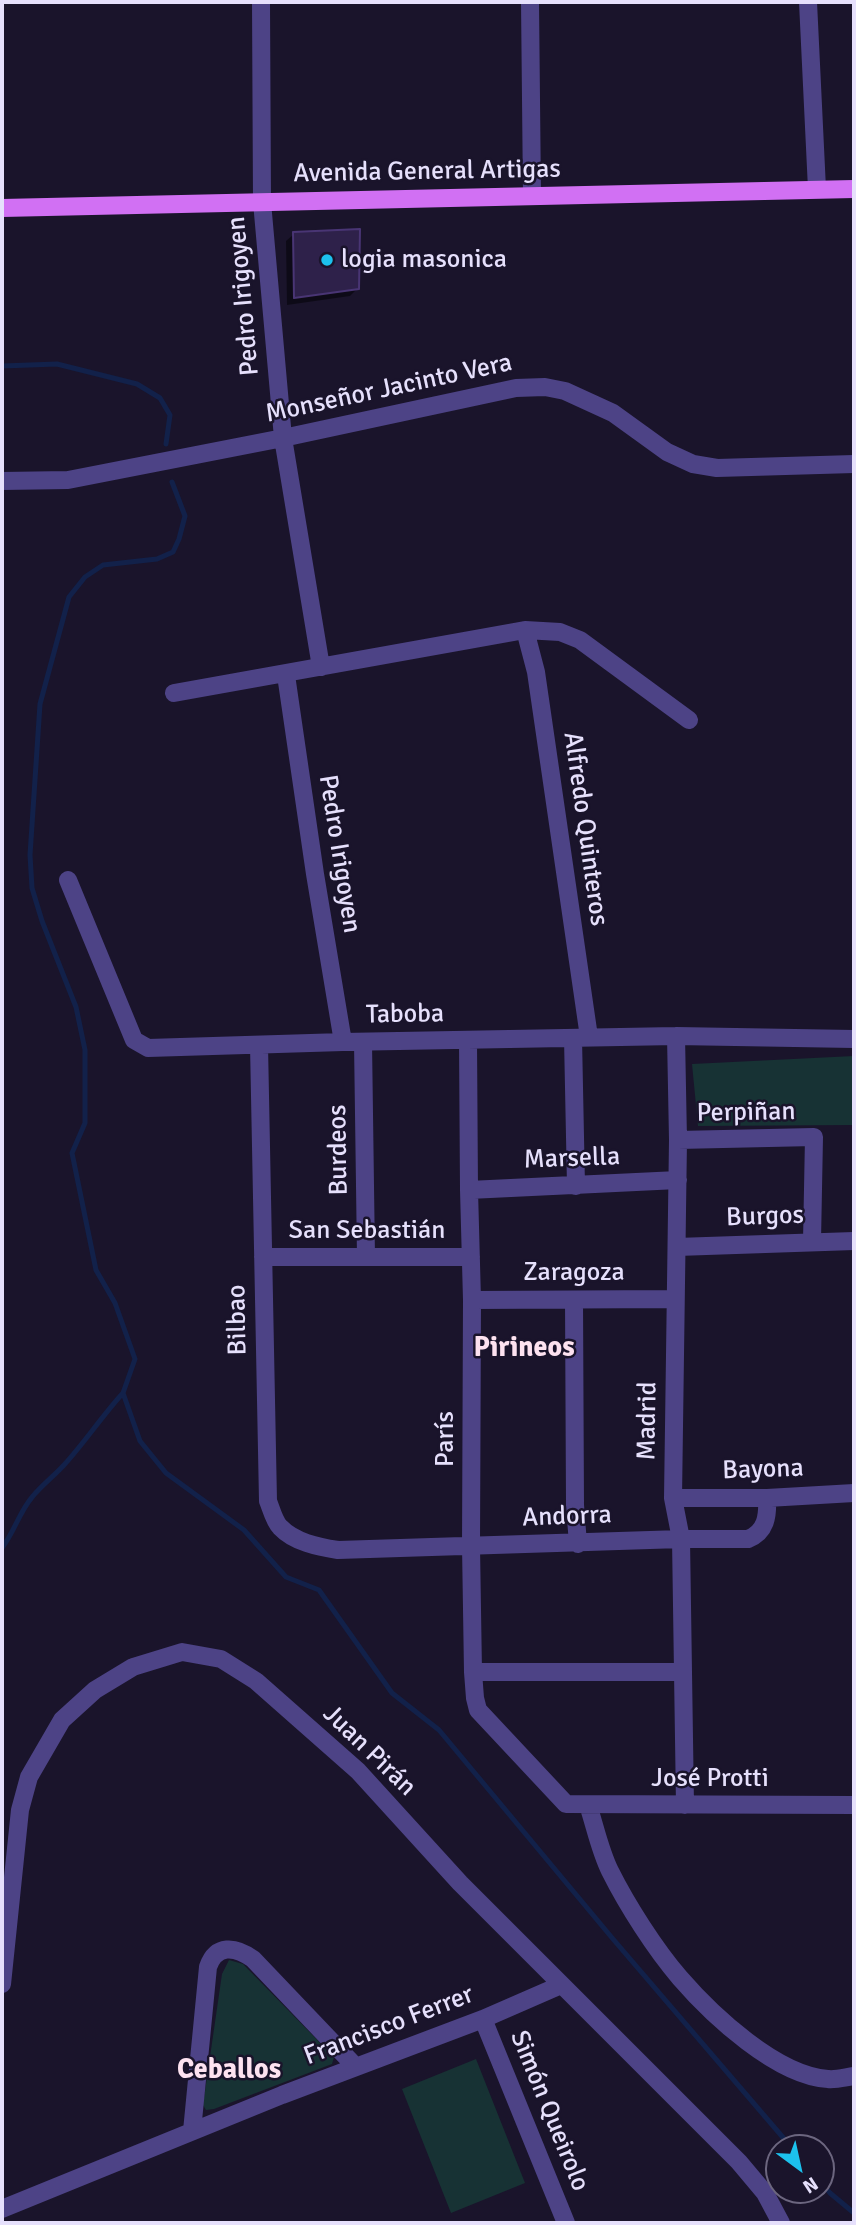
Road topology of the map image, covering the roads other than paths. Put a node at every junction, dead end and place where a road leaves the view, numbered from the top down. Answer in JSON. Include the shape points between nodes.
{"nodes":[{"id":1,"x":261,"y":2,"type":"edge"},
{"id":2,"x":530,"y":2,"type":"edge"},
{"id":3,"x":808,"y":2,"type":"edge"},
{"id":4,"x":817,"y":189,"type":"junction"},
{"id":5,"x":854,"y":189,"type":"edge"},
{"id":6,"x":533,"y":196,"type":"junction"},
{"id":7,"x":262,"y":202,"type":"junction"},
{"id":8,"x":2,"y":208,"type":"edge"},
{"id":9,"x":283,"y":438,"type":"junction"},
{"id":10,"x":854,"y":464,"type":"edge"},
{"id":11,"x":2,"y":481,"type":"edge"},
{"id":12,"x":525,"y":630,"type":"junction"},
{"id":13,"x":321,"y":667,"type":"junction"},
{"id":14,"x":286,"y":674,"type":"junction"},
{"id":15,"x":174,"y":693,"type":"dead end"},
{"id":16,"x":689,"y":720,"type":"dead end"},
{"id":17,"x":68,"y":880,"type":"dead end"},
{"id":18,"x":676,"y":1036,"type":"junction"},
{"id":19,"x":581,"y":1037,"type":"junction"},
{"id":20,"x":854,"y":1039,"type":"edge"},
{"id":21,"x":468,"y":1040,"type":"junction"},
{"id":22,"x":343,"y":1042,"type":"junction"},
{"id":23,"x":363,"y":1042,"type":"junction"},
{"id":24,"x":259,"y":1045,"type":"junction"},
{"id":25,"x":678,"y":1140,"type":"junction"},
{"id":26,"x":678,"y":1180,"type":"junction"},
{"id":27,"x":576,"y":1186,"type":"junction"},
{"id":28,"x":469,"y":1190,"type":"junction"},
{"id":29,"x":812,"y":1241,"type":"junction"},
{"id":30,"x":854,"y":1241,"type":"edge"},
{"id":31,"x":677,"y":1247,"type":"junction"},
{"id":32,"x":366,"y":1257,"type":"junction"},
{"id":33,"x":471,"y":1257,"type":"junction"},
{"id":34,"x":263,"y":1258,"type":"junction"},
{"id":35,"x":676,"y":1299,"type":"junction"},
{"id":36,"x":472,"y":1300,"type":"junction"},
{"id":37,"x":574,"y":1300,"type":"junction"},
{"id":38,"x":854,"y":1493,"type":"edge"},
{"id":39,"x":673,"y":1498,"type":"junction"},
{"id":40,"x":767,"y":1498,"type":"junction"},
{"id":41,"x":681,"y":1539,"type":"junction"},
{"id":42,"x":578,"y":1544,"type":"junction"},
{"id":43,"x":471,"y":1546,"type":"junction"},
{"id":44,"x":338,"y":1550,"type":"joint"},
{"id":45,"x":473,"y":1672,"type":"junction"},
{"id":46,"x":683,"y":1672,"type":"junction"},
{"id":47,"x":566,"y":1804,"type":"joint"},
{"id":48,"x":588,"y":1805,"type":"junction"},
{"id":49,"x":685,"y":1805,"type":"junction"},
{"id":50,"x":854,"y":1805,"type":"edge"},
{"id":51,"x":9,"y":1834,"type":"edge"},
{"id":52,"x":2,"y":1984,"type":"edge"},
{"id":53,"x":561,"y":1985,"type":"junction"},
{"id":54,"x":482,"y":2019,"type":"junction"},
{"id":55,"x":355,"y":2066,"type":"junction"},
{"id":56,"x":854,"y":2076,"type":"edge"},
{"id":57,"x":192,"y":2131,"type":"junction"},
{"id":58,"x":2,"y":2208,"type":"edge"},
{"id":59,"x":566,"y":2223,"type":"edge"},
{"id":60,"x":782,"y":2223,"type":"edge"}],
"edges":[{"from":1,"to":7,"type":"street","name":"Pedro Irigoyen"},
{"from":2,"to":6,"type":"street"},
{"from":3,"to":4,"type":"street"},
{"from":4,"to":5,"type":"main road","name":"Avenida General Artigas"},
{"from":4,"to":6,"type":"main road","name":"Avenida General Artigas"},
{"from":6,"to":7,"type":"main road","name":"Avenida General Artigas"},
{"from":7,"to":8,"type":"main road","name":"Avenida General Artigas"},
{"from":7,"to":9,"type":"street","name":"Pedro Irigoyen"},
{"from":9,"to":10,"type":"street","name":"Monseñor Jacinto Vera","via":[[516,388],[545,387],[565,391],[613,414],[667,452],[694,464],[717,468]]},
{"from":9,"to":11,"type":"street","name":"Monseñor Jacinto Vera","via":[[68,480]]},
{"from":9,"to":13,"type":"street","name":"Pedro Irigoyen"},
{"from":12,"to":13,"type":"street"},
{"from":12,"to":16,"type":"street","via":[[559,632],[580,640]]},
{"from":12,"to":19,"type":"street","name":"Alfredo Quinteros","via":[[536,672]]},
{"from":13,"to":14,"type":"street"},
{"from":14,"to":15,"type":"street"},
{"from":14,"to":22,"type":"street","name":"Pedro Irigoyen"},
{"from":17,"to":24,"type":"street","name":"Taboba","via":[[134,1040],[148,1048]]},
{"from":18,"to":19,"type":"street","name":"Taboba"},
{"from":18,"to":20,"type":"street","name":"Taboba"},
{"from":18,"to":25,"type":"street","name":"Madrid"},
{"from":19,"to":21,"type":"street","name":"Taboba"},
{"from":19,"to":27,"type":"street","name":"Alfredo Quinteros"},
{"from":21,"to":23,"type":"street","name":"Taboba"},
{"from":21,"to":28,"type":"street","name":"París"},
{"from":22,"to":23,"type":"street","name":"Taboba"},
{"from":22,"to":24,"type":"street","name":"Taboba"},
{"from":23,"to":32,"type":"street","name":"Burdeos"},
{"from":24,"to":34,"type":"street","name":"Bilbao"},
{"from":25,"to":26,"type":"street","name":"Madrid"},
{"from":25,"to":29,"type":"street","name":"Perpiñan","via":[[814,1138]]},
{"from":26,"to":27,"type":"street","name":"Marsella"},
{"from":26,"to":31,"type":"street","name":"Madrid"},
{"from":27,"to":28,"type":"street","name":"Marsella"},
{"from":28,"to":33,"type":"street","name":"París"},
{"from":29,"to":30,"type":"street","name":"Burgos"},
{"from":29,"to":31,"type":"street","name":"Burgos"},
{"from":31,"to":35,"type":"street","name":"Madrid"},
{"from":32,"to":33,"type":"street","name":"San Sebastián"},
{"from":32,"to":34,"type":"street","name":"San Sebastián"},
{"from":33,"to":36,"type":"street","name":"París"},
{"from":34,"to":44,"type":"street","name":"Bilbao","via":[[268,1501],[279,1526],[307,1543]]},
{"from":35,"to":37,"type":"street","name":"Zaragoza"},
{"from":35,"to":39,"type":"street","name":"Madrid"},
{"from":36,"to":37,"type":"street","name":"Zaragoza"},
{"from":36,"to":43,"type":"street","name":"París"},
{"from":37,"to":42,"type":"street"},
{"from":38,"to":40,"type":"street","name":"Bayona"},
{"from":39,"to":40,"type":"street","name":"Bayona"},
{"from":39,"to":41,"type":"street","name":"Madrid"},
{"from":40,"to":41,"type":"street","name":"Andorra","via":[[767,1516],[758,1535]]},
{"from":41,"to":42,"type":"street","name":"Andorra"},
{"from":41,"to":46,"type":"street","name":"Madrid"},
{"from":42,"to":43,"type":"street","name":"Andorra"},
{"from":43,"to":44,"type":"street","name":"Andorra"},
{"from":43,"to":45,"type":"street","name":"París"},
{"from":45,"to":46,"type":"street"},
{"from":45,"to":47,"type":"street","name":"París","via":[[478,1710]]},
{"from":46,"to":49,"type":"street","name":"Madrid"},
{"from":47,"to":48,"type":"street","name":"José Protti"},
{"from":48,"to":49,"type":"street","name":"José Protti"},
{"from":48,"to":56,"type":"street","via":[[609,1869],[680,1978],[742,2038],[773,2059],[828,2079]]},
{"from":49,"to":50,"type":"street","name":"José Protti"},
{"from":51,"to":52,"type":"street","name":"Juan Pirán"},
{"from":51,"to":53,"type":"street","name":"Juan Pirán","via":[[29,1777],[62,1720],[94,1690],[133,1667],[182,1652],[221,1659],[256,1681],[358,1771]]},
{"from":53,"to":54,"type":"street","name":"Francisco Ferrer"},
{"from":53,"to":60,"type":"street","name":"Juan Pirán","via":[[739,2162]]},
{"from":54,"to":55,"type":"street","name":"Francisco Ferrer"},
{"from":54,"to":59,"type":"street","name":"Simón Queirolo"},
{"from":55,"to":57,"type":"street","name":"Francisco Ferrer"},
{"from":55,"to":57,"type":"street","via":[[253,1959],[244,1952],[219,1951],[208,1968]]},
{"from":57,"to":58,"type":"street","name":"Francisco Ferrer"}]}
